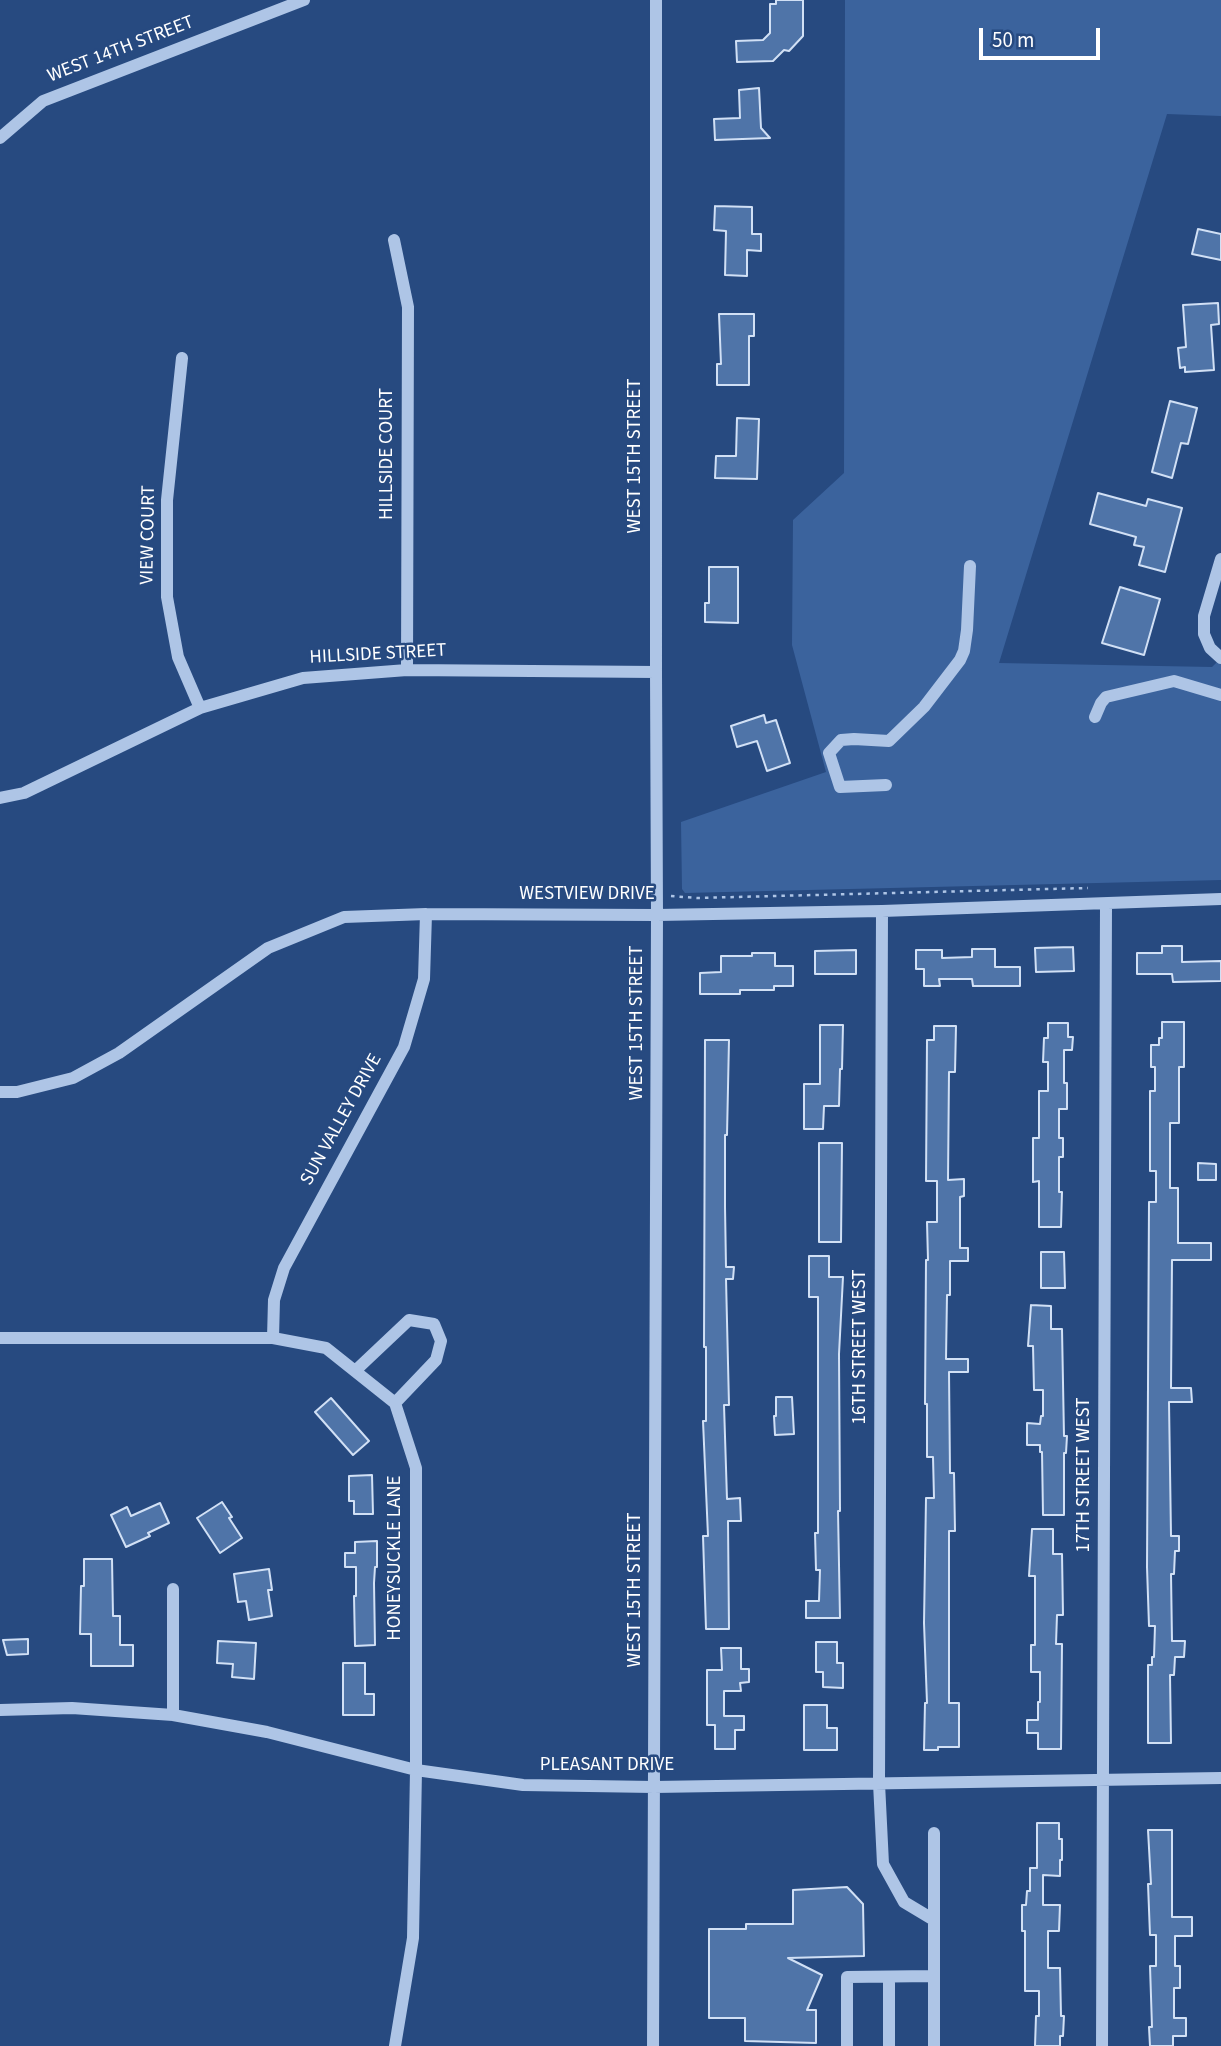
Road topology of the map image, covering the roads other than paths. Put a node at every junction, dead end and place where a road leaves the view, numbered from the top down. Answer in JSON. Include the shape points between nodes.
{"nodes":[{"id":1,"x":304,"y":0,"type":"edge"},
{"id":2,"x":656,"y":0,"type":"edge"},
{"id":3,"x":0,"y":138,"type":"edge"},
{"id":4,"x":394,"y":240,"type":"dead end"},
{"id":5,"x":182,"y":358,"type":"dead end"},
{"id":6,"x":1221,"y":559,"type":"edge"},
{"id":7,"x":970,"y":566,"type":"dead end"},
{"id":8,"x":1221,"y":658,"type":"edge"},
{"id":9,"x":407,"y":670,"type":"junction"},
{"id":10,"x":656,"y":672,"type":"junction"},
{"id":11,"x":1221,"y":695,"type":"edge"},
{"id":12,"x":200,"y":708,"type":"junction"},
{"id":13,"x":1096,"y":717,"type":"dead end"},
{"id":14,"x":886,"y":785,"type":"dead end"},
{"id":15,"x":0,"y":798,"type":"edge"},
{"id":16,"x":1221,"y":899,"type":"edge"},
{"id":17,"x":1106,"y":904,"type":"junction"},
{"id":18,"x":882,"y":911,"type":"junction"},
{"id":19,"x":426,"y":914,"type":"junction"},
{"id":20,"x":657,"y":915,"type":"junction"},
{"id":21,"x":0,"y":1092,"type":"edge"},
{"id":22,"x":0,"y":1338,"type":"edge"},
{"id":23,"x":273,"y":1338,"type":"junction"},
{"id":24,"x":355,"y":1371,"type":"junction"},
{"id":25,"x":395,"y":1402,"type":"junction"},
{"id":26,"x":173,"y":1589,"type":"dead end"},
{"id":27,"x":0,"y":1710,"type":"edge"},
{"id":28,"x":173,"y":1716,"type":"junction"},
{"id":29,"x":416,"y":1770,"type":"junction"},
{"id":30,"x":1221,"y":1778,"type":"edge"},
{"id":31,"x":1103,"y":1780,"type":"junction"},
{"id":32,"x":879,"y":1783,"type":"junction"},
{"id":33,"x":654,"y":1787,"type":"junction"},
{"id":34,"x":934,"y":1833,"type":"dead end"},
{"id":35,"x":934,"y":1920,"type":"junction"},
{"id":36,"x":934,"y":1976,"type":"junction"},
{"id":37,"x":889,"y":1977,"type":"junction"},
{"id":38,"x":395,"y":2046,"type":"edge"},
{"id":39,"x":653,"y":2046,"type":"edge"},
{"id":40,"x":847,"y":2046,"type":"edge"},
{"id":41,"x":889,"y":2046,"type":"edge"},
{"id":42,"x":934,"y":2046,"type":"edge"},
{"id":43,"x":1102,"y":2046,"type":"edge"}],
"edges":[{"from":1,"to":3,"type":"street","name":"WEST 14TH STREET","via":[[43,101]]},
{"from":2,"to":10,"type":"street","name":"WEST 15TH STREET"},
{"from":4,"to":9,"type":"street","name":"HILLSIDE COURT","via":[[408,307]]},
{"from":5,"to":12,"type":"street","name":"VIEW COURT","via":[[167,500],[167,597],[178,657]]},
{"from":6,"to":8,"type":"street","via":[[1204,616],[1204,634]]},
{"from":7,"to":14,"type":"street","via":[[967,630],[960,660],[910,723],[889,741],[841,740],[828,752],[840,787]]},
{"from":9,"to":10,"type":"street","name":"HILLSIDE STREET"},
{"from":9,"to":12,"type":"street","name":"HILLSIDE STREET","via":[[303,678]]},
{"from":10,"to":20,"type":"street","name":"WEST 15TH STREET"},
{"from":11,"to":13,"type":"street","via":[[1174,681],[1106,697]]},
{"from":12,"to":15,"type":"street","name":"HILLSIDE STREET","via":[[24,793]]},
{"from":16,"to":17,"type":"street","name":"WESTVIEW DRIVE"},
{"from":17,"to":18,"type":"street","name":"WESTVIEW DRIVE"},
{"from":17,"to":31,"type":"street","name":"17TH STREET WEST"},
{"from":18,"to":20,"type":"street","name":"WESTVIEW DRIVE"},
{"from":18,"to":32,"type":"street","name":"16TH STREET WEST"},
{"from":19,"to":20,"type":"street","name":"WESTVIEW DRIVE"},
{"from":19,"to":21,"type":"street","name":"WESTVIEW DRIVE","via":[[344,917],[268,948],[119,1053],[73,1078]]},
{"from":19,"to":23,"type":"street","name":"SUN VALLEY DRIVE","via":[[424,979],[404,1047],[284,1268],[274,1300]]},
{"from":20,"to":33,"type":"street","name":"WEST 15TH STREET"},
{"from":22,"to":23,"type":"street"},
{"from":23,"to":24,"type":"street","via":[[326,1348]]},
{"from":24,"to":25,"type":"street"},
{"from":24,"to":25,"type":"street","via":[[410,1321],[434,1324],[441,1341],[436,1360]]},
{"from":25,"to":29,"type":"street","name":"HONEYSUCKLE LANE","via":[[416,1468]]},
{"from":26,"to":28,"type":"street"},
{"from":27,"to":28,"type":"street","name":"PLEASANT DRIVE","via":[[72,1708]]},
{"from":28,"to":29,"type":"street","name":"PLEASANT DRIVE","via":[[267,1732]]},
{"from":29,"to":33,"type":"street","name":"PLEASANT DRIVE","via":[[523,1785]]},
{"from":29,"to":38,"type":"street","name":"HONEYSUCKLE LANE","via":[[413,1938]]},
{"from":30,"to":31,"type":"street","name":"PLEASANT DRIVE"},
{"from":31,"to":32,"type":"street","name":"PLEASANT DRIVE"},
{"from":31,"to":43,"type":"street","name":"17TH STREET WEST"},
{"from":32,"to":33,"type":"street","name":"PLEASANT DRIVE"},
{"from":32,"to":35,"type":"street","name":"16TH STREET WEST","via":[[883,1864],[904,1902]]},
{"from":33,"to":39,"type":"street","name":"WEST 15TH STREET"},
{"from":34,"to":35,"type":"street"},
{"from":35,"to":36,"type":"street"},
{"from":36,"to":37,"type":"street"},
{"from":36,"to":42,"type":"street"},
{"from":37,"to":40,"type":"street","via":[[847,1977]]},
{"from":37,"to":41,"type":"street"}]}
